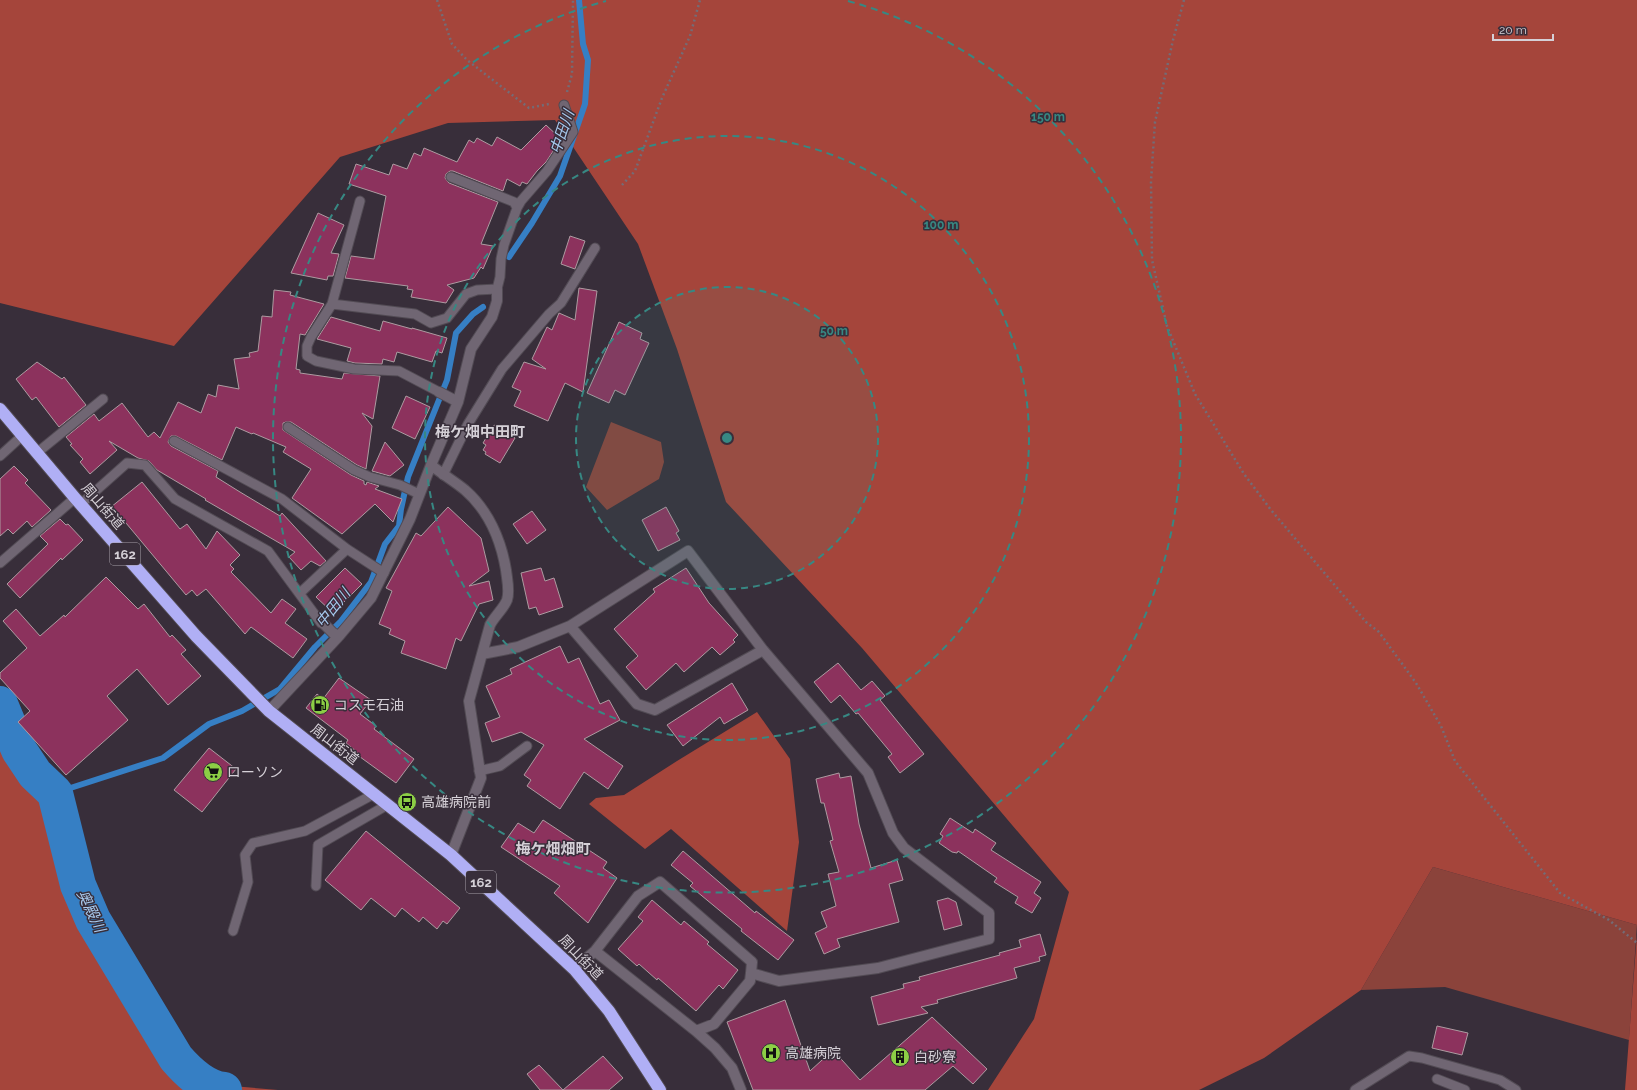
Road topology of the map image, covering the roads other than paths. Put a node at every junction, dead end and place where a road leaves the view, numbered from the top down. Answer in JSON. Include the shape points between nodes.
{"nodes":[{"id":1,"x":564,"y":105,"type":"road end"},
{"id":2,"x":451,"y":176,"type":"dead end"},
{"id":3,"x":360,"y":201,"type":"dead end"},
{"id":4,"x":517,"y":208,"type":"junction"},
{"id":5,"x":595,"y":248,"type":"dead end"},
{"id":6,"x":497,"y":289,"type":"junction"},
{"id":7,"x":332,"y":304,"type":"junction"},
{"id":8,"x":439,"y":392,"type":"joint"},
{"id":9,"x":103,"y":399,"type":"dead end"},
{"id":10,"x":454,"y":400,"type":"junction"},
{"id":11,"x":0,"y":409,"type":"edge"},
{"id":12,"x":288,"y":427,"type":"dead end"},
{"id":13,"x":23,"y":435,"type":"junction"},
{"id":14,"x":174,"y":441,"type":"dead end"},
{"id":15,"x":38,"y":452,"type":"junction"},
{"id":16,"x":0,"y":456,"type":"edge"},
{"id":17,"x":431,"y":465,"type":"junction"},
{"id":18,"x":443,"y":475,"type":"junction"},
{"id":19,"x":419,"y":494,"type":"junction"},
{"id":20,"x":78,"y":501,"type":"junction"},
{"id":21,"x":347,"y":549,"type":"junction"},
{"id":22,"x":0,"y":563,"type":"edge"},
{"id":23,"x":384,"y":573,"type":"junction"},
{"id":24,"x":300,"y":593,"type":"junction"},
{"id":25,"x":325,"y":625,"type":"joint"},
{"id":26,"x":570,"y":626,"type":"junction"},
{"id":27,"x":336,"y":634,"type":"junction"},
{"id":28,"x":763,"y":650,"type":"junction"},
{"id":29,"x":482,"y":654,"type":"junction"},
{"id":30,"x":267,"y":710,"type":"junction"},
{"id":31,"x":527,"y":746,"type":"dead end"},
{"id":32,"x":479,"y":771,"type":"junction"},
{"id":33,"x":374,"y":794,"type":"junction"},
{"id":34,"x":388,"y":805,"type":"junction"},
{"id":35,"x":451,"y":855,"type":"junction"},
{"id":36,"x":316,"y":886,"type":"dead end"},
{"id":37,"x":233,"y":931,"type":"dead end"},
{"id":38,"x":595,"y":951,"type":"junction"},
{"id":39,"x":574,"y":969,"type":"junction"},
{"id":40,"x":751,"y":973,"type":"junction"},
{"id":41,"x":696,"y":1031,"type":"junction"},
{"id":42,"x":1437,"y":1080,"type":"dead end"},
{"id":43,"x":660,"y":1090,"type":"edge"},
{"id":44,"x":740,"y":1090,"type":"edge"},
{"id":45,"x":1355,"y":1090,"type":"edge"},
{"id":46,"x":1464,"y":1090,"type":"edge"},
{"id":47,"x":1516,"y":1090,"type":"edge"}],
"edges":[{"from":1,"to":4,"type":"lane","via":[[573,132],[547,171]]},
{"from":2,"to":4,"type":"lane","via":[[514,202]]},
{"from":3,"to":7,"type":"lane"},
{"from":4,"to":6,"type":"lane","via":[[504,245]]},
{"from":5,"to":18,"type":"lane","via":[[561,303],[502,369],[468,424]]},
{"from":6,"to":7,"type":"lane","via":[[477,290],[466,294],[447,318],[431,323],[415,314]]},
{"from":6,"to":10,"type":"street","via":[[497,301],[492,317],[471,349]]},
{"from":7,"to":8,"type":"lane","via":[[311,337],[306,356],[316,362],[354,369],[399,371]]},
{"from":8,"to":10,"type":"street"},
{"from":9,"to":15,"type":"lane"},
{"from":10,"to":17,"type":"street"},
{"from":11,"to":13,"type":"highway","name":"周山街道","number":"162"},
{"from":12,"to":19,"type":"lane","via":[[354,470]]},
{"from":13,"to":15,"type":"highway","name":"周山街道","number":"162"},
{"from":13,"to":16,"type":"lane"},
{"from":14,"to":21,"type":"lane","via":[[282,499]]},
{"from":15,"to":20,"type":"highway","name":"周山街道","number":"162"},
{"from":17,"to":18,"type":"street"},
{"from":17,"to":19,"type":"street"},
{"from":18,"to":29,"type":"street","via":[[466,491],[482,511],[492,525],[504,555],[507,600],[490,625]]},
{"from":19,"to":23,"type":"street"},
{"from":20,"to":22,"type":"lane"},
{"from":20,"to":24,"type":"lane","via":[[127,463],[146,465],[175,499],[268,551]]},
{"from":20,"to":30,"type":"highway","name":"周山街道","number":"162","via":[[196,636]]},
{"from":21,"to":23,"type":"lane"},
{"from":21,"to":24,"type":"lane"},
{"from":23,"to":27,"type":"street","via":[[371,598]]},
{"from":24,"to":25,"type":"lane"},
{"from":25,"to":27,"type":"street"},
{"from":26,"to":28,"type":"street","via":[[638,704],[655,710]]},
{"from":26,"to":28,"type":"street","via":[[688,551]]},
{"from":26,"to":29,"type":"street","via":[[518,647]]},
{"from":27,"to":30,"type":"street"},
{"from":28,"to":40,"type":"street","via":[[868,773],[893,832],[904,848],[989,913],[989,939],[878,968],[779,981]]},
{"from":29,"to":32,"type":"street","via":[[469,701]]},
{"from":30,"to":33,"type":"highway","name":"周山街道","number":"162"},
{"from":31,"to":32,"type":"lane","via":[[500,766]]},
{"from":32,"to":35,"type":"street","via":[[481,778]]},
{"from":33,"to":34,"type":"highway","name":"周山街道","number":"162"},
{"from":33,"to":37,"type":"lane","via":[[305,831],[253,843],[245,855],[248,882]]},
{"from":34,"to":35,"type":"highway","name":"周山街道","number":"162"},
{"from":34,"to":36,"type":"lane","via":[[318,845]]},
{"from":35,"to":39,"type":"highway","name":"周山街道","number":"162"},
{"from":38,"to":39,"type":"street"},
{"from":38,"to":40,"type":"street","via":[[638,896],[660,882],[752,962]]},
{"from":38,"to":41,"type":"street"},
{"from":39,"to":43,"type":"highway","name":"周山街道","number":"162","via":[[609,1011]]},
{"from":40,"to":41,"type":"street","via":[[750,981],[714,1024]]},
{"from":41,"to":44,"type":"street","via":[[732,1068]]},
{"from":42,"to":46,"type":"lane"},
{"from":45,"to":47,"type":"lane","via":[[1409,1056],[1500,1080]]}]}
